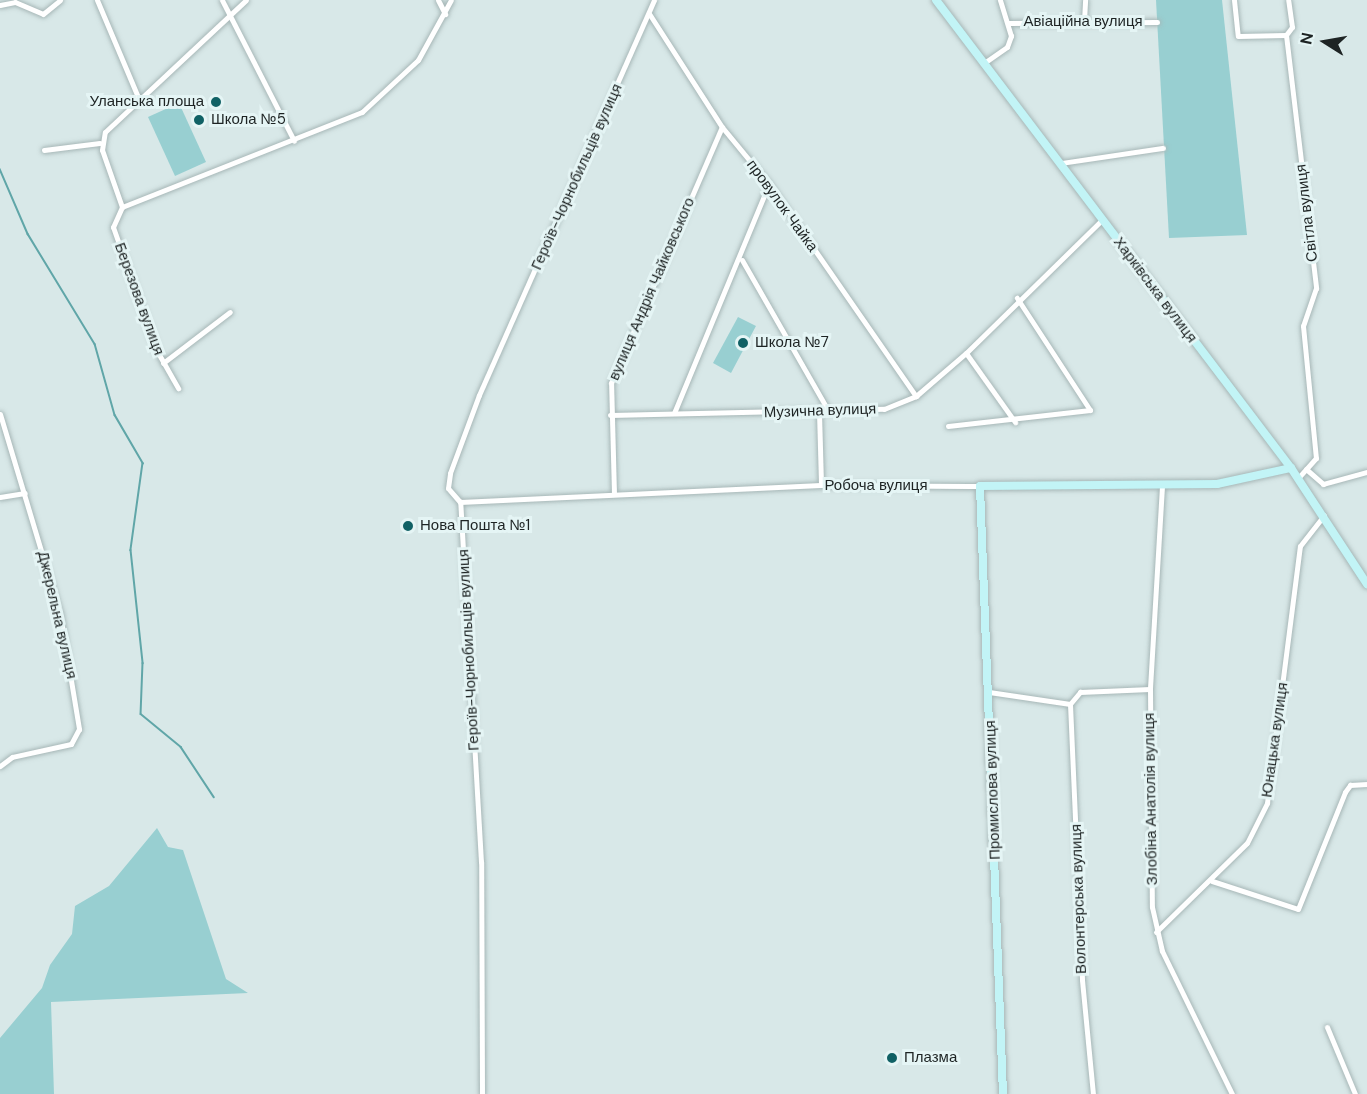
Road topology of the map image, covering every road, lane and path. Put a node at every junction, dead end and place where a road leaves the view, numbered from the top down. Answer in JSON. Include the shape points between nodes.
{"nodes":[{"id":1,"x":60,"y":0,"type":"edge"},
{"id":2,"x":97,"y":0,"type":"edge"},
{"id":3,"x":222,"y":0,"type":"edge"},
{"id":4,"x":246,"y":0,"type":"edge"},
{"id":5,"x":438,"y":0,"type":"edge"},
{"id":6,"x":451,"y":0,"type":"edge"},
{"id":7,"x":654,"y":0,"type":"edge"},
{"id":8,"x":936,"y":0,"type":"edge"},
{"id":9,"x":1000,"y":0,"type":"edge"},
{"id":10,"x":1085,"y":0,"type":"edge"},
{"id":11,"x":1234,"y":0,"type":"edge"},
{"id":12,"x":1288,"y":0,"type":"edge"},
{"id":13,"x":0,"y":5,"type":"edge"},
{"id":14,"x":230,"y":14,"type":"junction"},
{"id":15,"x":445,"y":14,"type":"junction"},
{"id":16,"x":650,"y":15,"type":"junction"},
{"id":17,"x":1084,"y":21,"type":"junction"},
{"id":18,"x":1157,"y":22,"type":"dead end"},
{"id":19,"x":1009,"y":23,"type":"junction"},
{"id":20,"x":1286,"y":35,"type":"junction"},
{"id":21,"x":984,"y":63,"type":"junction"},
{"id":22,"x":138,"y":97,"type":"junction"},
{"id":23,"x":722,"y":127,"type":"junction"},
{"id":24,"x":294,"y":141,"type":"junction"},
{"id":25,"x":100,"y":143,"type":"junction"},
{"id":26,"x":1163,"y":148,"type":"dead end"},
{"id":27,"x":44,"y":150,"type":"dead end"},
{"id":28,"x":1061,"y":164,"type":"junction"},
{"id":29,"x":769,"y":184,"type":"junction"},
{"id":30,"x":122,"y":207,"type":"junction"},
{"id":31,"x":1102,"y":220,"type":"junction"},
{"id":32,"x":742,"y":260,"type":"junction"},
{"id":33,"x":1017,"y":298,"type":"junction"},
{"id":34,"x":230,"y":312,"type":"dead end"},
{"id":35,"x":966,"y":353,"type":"junction"},
{"id":36,"x":163,"y":363,"type":"junction"},
{"id":37,"x":178,"y":388,"type":"dead end"},
{"id":38,"x":916,"y":396,"type":"junction"},
{"id":39,"x":828,"y":410,"type":"junction"},
{"id":40,"x":819,"y":412,"type":"junction"},
{"id":41,"x":674,"y":413,"type":"junction"},
{"id":42,"x":0,"y":414,"type":"edge"},
{"id":43,"x":609,"y":415,"type":"junction"},
{"id":44,"x":1016,"y":422,"type":"junction"},
{"id":45,"x":948,"y":426,"type":"dead end"},
{"id":46,"x":1291,"y":468,"type":"junction"},
{"id":47,"x":1306,"y":469,"type":"junction"},
{"id":48,"x":1367,"y":472,"type":"edge"},
{"id":49,"x":1298,"y":478,"type":"junction"},
{"id":50,"x":821,"y":485,"type":"junction"},
{"id":51,"x":980,"y":486,"type":"junction"},
{"id":52,"x":1162,"y":486,"type":"junction"},
{"id":53,"x":25,"y":493,"type":"junction"},
{"id":54,"x":614,"y":494,"type":"junction"},
{"id":55,"x":0,"y":497,"type":"edge"},
{"id":56,"x":460,"y":502,"type":"junction"},
{"id":57,"x":1324,"y":515,"type":"junction"},
{"id":58,"x":1367,"y":584,"type":"edge"},
{"id":59,"x":1150,"y":690,"type":"junction"},
{"id":60,"x":989,"y":692,"type":"junction"},
{"id":61,"x":1070,"y":704,"type":"junction"},
{"id":62,"x":0,"y":766,"type":"edge"},
{"id":63,"x":1367,"y":783,"type":"edge"},
{"id":64,"x":1212,"y":881,"type":"junction"},
{"id":65,"x":1156,"y":932,"type":"junction"},
{"id":66,"x":1327,"y":1027,"type":"dead end"},
{"id":67,"x":482,"y":1094,"type":"edge"},
{"id":68,"x":1004,"y":1094,"type":"edge"},
{"id":69,"x":1093,"y":1094,"type":"edge"},
{"id":70,"x":1232,"y":1094,"type":"edge"},
{"id":71,"x":1355,"y":1094,"type":"edge"}],
"edges":[{"from":1,"to":13,"type":"street","via":[[43,14],[15,2]]},
{"from":2,"to":22,"type":"street"},
{"from":3,"to":14,"type":"street"},
{"from":4,"to":14,"type":"street"},
{"from":5,"to":15,"type":"street"},
{"from":6,"to":15,"type":"street"},
{"from":7,"to":16,"type":"street","name":"Героїв-Чорнобильців вулиця"},
{"from":8,"to":21,"type":"street","name":"Харківська вулиця"},
{"from":9,"to":19,"type":"street"},
{"from":10,"to":17,"type":"street"},
{"from":11,"to":20,"type":"street","via":[[1238,36]]},
{"from":12,"to":20,"type":"street","name":"Світла вулиця","via":[[1292,27]]},
{"from":14,"to":22,"type":"street"},
{"from":14,"to":24,"type":"street"},
{"from":15,"to":24,"type":"street","via":[[418,60],[383,97],[362,112]]},
{"from":16,"to":23,"type":"street","name":"провулок Чайка"},
{"from":16,"to":56,"type":"street","name":"Героїв-Чорнобильців вулиця","via":[[479,395],[450,473],[448,488]]},
{"from":17,"to":18,"type":"street","name":"Авіаційна вулиця"},
{"from":17,"to":19,"type":"street","name":"Авіаційна вулиця"},
{"from":19,"to":21,"type":"street","via":[[1006,47]]},
{"from":20,"to":47,"type":"street","name":"Світла вулиця","via":[[1316,288],[1303,326],[1316,458]]},
{"from":21,"to":28,"type":"street","name":"Харківська вулиця"},
{"from":22,"to":25,"type":"street"},
{"from":23,"to":29,"type":"street","name":"провулок Чайка"},
{"from":23,"to":43,"type":"street","name":"вулиця Андрія Чайковського","via":[[611,383]]},
{"from":24,"to":30,"type":"street"},
{"from":25,"to":27,"type":"street"},
{"from":25,"to":30,"type":"street"},
{"from":26,"to":28,"type":"street"},
{"from":28,"to":31,"type":"street","name":"Харківська вулиця"},
{"from":29,"to":32,"type":"street"},
{"from":29,"to":38,"type":"street","name":"провулок Чайка"},
{"from":30,"to":36,"type":"street","name":"Березова вулиця","via":[[113,227]]},
{"from":31,"to":33,"type":"street","name":"Музична вулиця"},
{"from":31,"to":46,"type":"street","name":"Харківська вулиця"},
{"from":32,"to":39,"type":"street"},
{"from":32,"to":41,"type":"street"},
{"from":33,"to":35,"type":"street","name":"Музична вулиця"},
{"from":33,"to":44,"type":"street","via":[[1090,410]]},
{"from":34,"to":36,"type":"street"},
{"from":35,"to":38,"type":"street","name":"Музична вулиця"},
{"from":35,"to":44,"type":"street"},
{"from":36,"to":37,"type":"street","name":"Березова вулиця"},
{"from":38,"to":39,"type":"street","name":"Музична вулиця","via":[[884,409]]},
{"from":39,"to":40,"type":"street","name":"Музична вулиця"},
{"from":40,"to":41,"type":"street","name":"Музична вулиця"},
{"from":40,"to":50,"type":"street"},
{"from":41,"to":43,"type":"street","name":"Музична вулиця"},
{"from":42,"to":53,"type":"street","name":"Джерельна вулиця"},
{"from":43,"to":54,"type":"street","name":"вулиця Андрія Чайковського"},
{"from":44,"to":45,"type":"street"},
{"from":46,"to":49,"type":"street","name":"Харківська вулиця"},
{"from":46,"to":52,"type":"street","name":"Робоча вулиця","via":[[1217,484]]},
{"from":47,"to":48,"type":"street","via":[[1323,484]]},
{"from":47,"to":49,"type":"street"},
{"from":49,"to":57,"type":"street","name":"Харківська вулиця"},
{"from":50,"to":51,"type":"street","name":"Робоча вулиця"},
{"from":50,"to":54,"type":"street","name":"Робоча вулиця"},
{"from":51,"to":52,"type":"street","name":"Робоча вулиця"},
{"from":51,"to":60,"type":"street","name":"Промислова вулиця"},
{"from":52,"to":59,"type":"street","name":"Злобіна Анатолія вулиця"},
{"from":53,"to":55,"type":"street"},
{"from":53,"to":62,"type":"street","name":"Джерельна вулиця","via":[[60,614],[79,729],[71,744],[12,757]]},
{"from":54,"to":56,"type":"street","name":"Робоча вулиця"},
{"from":56,"to":67,"type":"street","name":"Героїв-Чорнобильців вулиця","via":[[480,862]]},
{"from":57,"to":58,"type":"street","name":"Харківська вулиця"},
{"from":57,"to":64,"type":"street","name":"Юнацька вулиця","via":[[1300,546],[1267,803],[1247,843]]},
{"from":59,"to":61,"type":"street","via":[[1080,692]]},
{"from":59,"to":65,"type":"street","name":"Злобіна Анатолія вулиця"},
{"from":60,"to":61,"type":"street"},
{"from":60,"to":68,"type":"street","name":"Промислова вулиця"},
{"from":61,"to":69,"type":"street","name":"Волонтерська вулиця","via":[[1082,980]]},
{"from":63,"to":64,"type":"street","via":[[1350,785],[1345,792],[1298,909]]},
{"from":64,"to":65,"type":"street","name":"Юнацька вулиця"},
{"from":65,"to":70,"type":"street","name":"Злобіна Анатолія вулиця"},
{"from":66,"to":71,"type":"street"}]}
